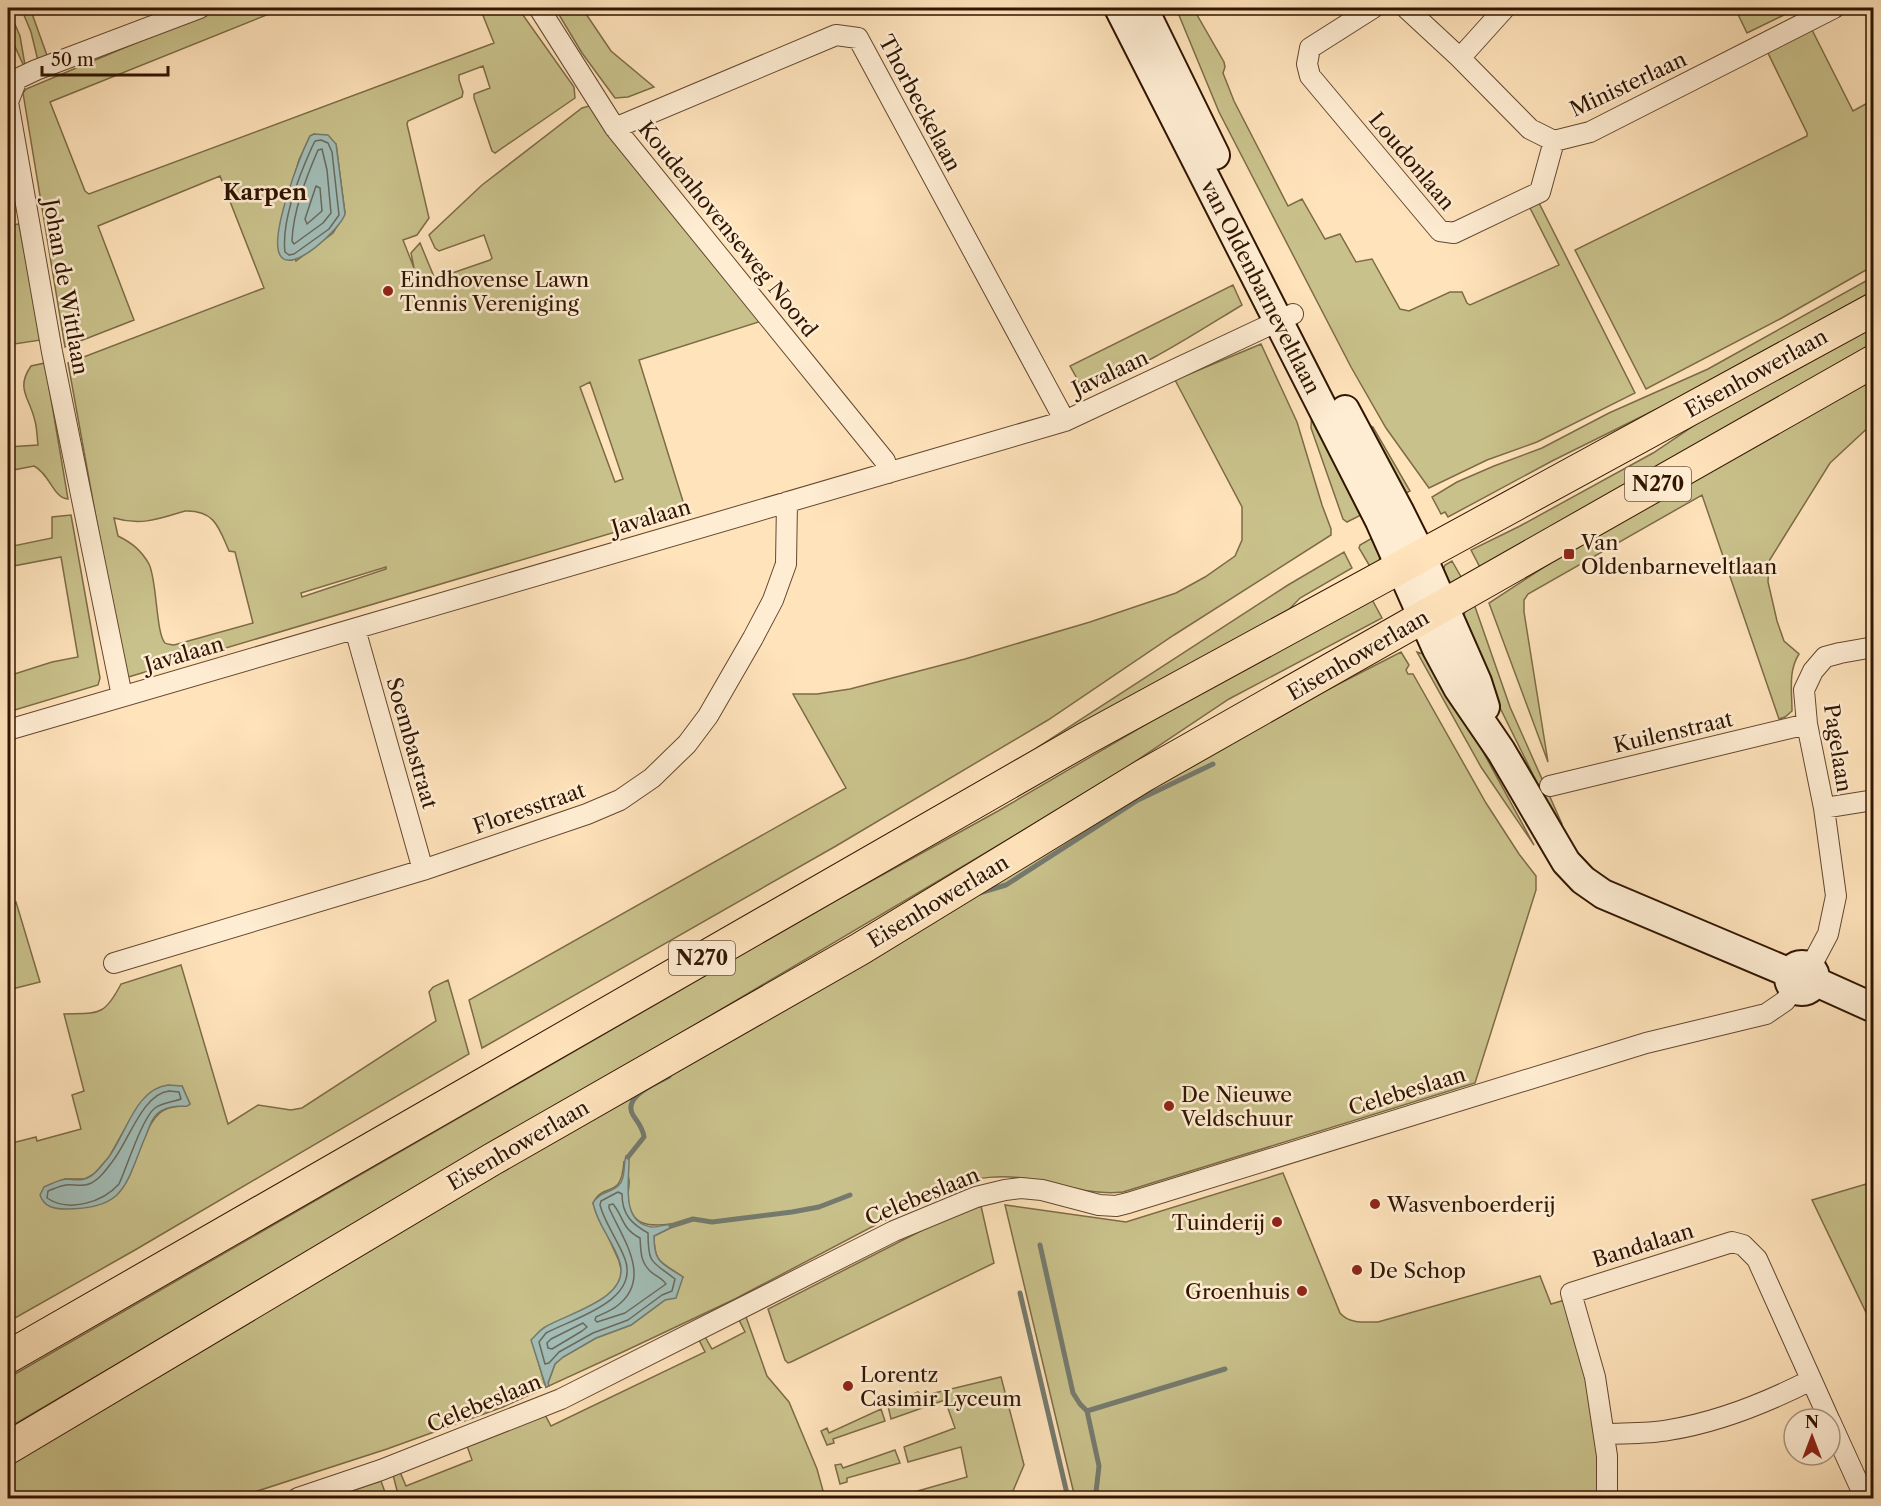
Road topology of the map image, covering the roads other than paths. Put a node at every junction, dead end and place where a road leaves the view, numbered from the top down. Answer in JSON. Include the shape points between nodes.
{"nodes":[{"id":1,"x":200,"y":8,"type":"edge"},
{"id":2,"x":539,"y":8,"type":"edge"},
{"id":3,"x":1119,"y":8,"type":"edge"},
{"id":4,"x":1143,"y":8,"type":"edge"},
{"id":5,"x":1372,"y":8,"type":"edge"},
{"id":6,"x":1406,"y":8,"type":"edge"},
{"id":7,"x":1505,"y":8,"type":"edge"},
{"id":8,"x":1834,"y":8,"type":"edge"},
{"id":9,"x":1460,"y":58,"type":"junction"},
{"id":10,"x":615,"y":128,"type":"junction"},
{"id":11,"x":1554,"y":141,"type":"junction"},
{"id":12,"x":1874,"y":309,"type":"edge"},
{"id":13,"x":1285,"y":318,"type":"junction"},
{"id":14,"x":1874,"y":361,"type":"edge"},
{"id":15,"x":1065,"y":421,"type":"junction"},
{"id":16,"x":888,"y":473,"type":"junction"},
{"id":17,"x":787,"y":502,"type":"junction"},
{"id":18,"x":1412,"y":562,"type":"junction"},
{"id":19,"x":1433,"y":613,"type":"junction"},
{"id":20,"x":355,"y":629,"type":"junction"},
{"id":21,"x":1874,"y":647,"type":"edge"},
{"id":22,"x":122,"y":696,"type":"junction"},
{"id":23,"x":1807,"y":724,"type":"junction"},
{"id":24,"x":8,"y":730,"type":"edge"},
{"id":25,"x":1550,"y":786,"type":"dead end"},
{"id":26,"x":1874,"y":800,"type":"edge"},
{"id":27,"x":1824,"y":808,"type":"junction"},
{"id":28,"x":423,"y":870,"type":"junction"},
{"id":29,"x":114,"y":963,"type":"dead end"},
{"id":30,"x":1802,"y":978,"type":"junction"},
{"id":31,"x":1874,"y":1008,"type":"edge"},
{"id":32,"x":8,"y":1357,"type":"edge"},
{"id":33,"x":1811,"y":1380,"type":"junction"},
{"id":34,"x":1824,"y":1407,"type":"edge"},
{"id":35,"x":1605,"y":1434,"type":"junction"},
{"id":36,"x":1842,"y":1447,"type":"edge"},
{"id":37,"x":8,"y":1448,"type":"edge"},
{"id":38,"x":298,"y":1498,"type":"edge"},
{"id":39,"x":1607,"y":1498,"type":"edge"},
{"id":40,"x":1865,"y":1498,"type":"edge"}],
"edges":[{"from":1,"to":22,"type":"street","name":"Johan de Wittlaan","via":[[17,79],[8,102],[52,352]]},
{"from":2,"to":10,"type":"street","name":"Koudenhovenseweg Noord"},
{"from":3,"to":13,"type":"main road","name":"van Oldenbarneveltlaan"},
{"from":4,"to":13,"type":"main road","name":"van Oldenbarneveltlaan"},
{"from":5,"to":11,"type":"street","name":"Loudonlaan","via":[[1310,48],[1310,76],[1440,231],[1454,233],[1540,192]]},
{"from":6,"to":9,"type":"street","name":"Ministerlaan"},
{"from":7,"to":9,"type":"street"},
{"from":8,"to":11,"type":"street","name":"Ministerlaan","via":[[1590,132]]},
{"from":9,"to":11,"type":"street","name":"Ministerlaan","via":[[1530,129]]},
{"from":10,"to":15,"type":"street","name":"Thorbeckelaan","via":[[836,35],[858,38]]},
{"from":10,"to":16,"type":"street","name":"Koudenhovenseweg Noord","via":[[885,461]]},
{"from":12,"to":18,"type":"main road","name":"Eisenhowerlaan","number":"N270"},
{"from":13,"to":15,"type":"street","name":"Javalaan"},
{"from":13,"to":18,"type":"main road","name":"van Oldenbarneveltlaan","via":[[1399,511]]},
{"from":14,"to":19,"type":"main road","name":"Eisenhowerlaan","number":"N270"},
{"from":15,"to":16,"type":"street","name":"Javalaan"},
{"from":16,"to":17,"type":"street","name":"Javalaan"},
{"from":17,"to":20,"type":"street","name":"Javalaan"},
{"from":17,"to":28,"type":"street","name":"Floresstraat","via":[[786,564],[773,600],[708,716],[687,744],[652,778],[620,800]]},
{"from":18,"to":19,"type":"main road","name":"van Oldenbarneveltlaan"},
{"from":18,"to":32,"type":"main road","name":"Eisenhowerlaan","number":"N270","via":[[1074,745]]},
{"from":19,"to":30,"type":"main road","name":"van Oldenbarneveltlaan","via":[[1477,682],[1501,751],[1566,862],[1583,880],[1603,894]]},
{"from":19,"to":37,"type":"main road","name":"Eisenhowerlaan","number":"N270","via":[[1143,776],[860,949],[491,1160]]},
{"from":20,"to":22,"type":"street","name":"Javalaan"},
{"from":20,"to":28,"type":"street","name":"Soembastraat"},
{"from":21,"to":23,"type":"street","name":"Pagelaan","via":[[1825,657],[1804,690]]},
{"from":22,"to":24,"type":"street","name":"Javalaan"},
{"from":23,"to":25,"type":"street","name":"Kuilenstraat"},
{"from":23,"to":27,"type":"street","name":"Pagelaan"},
{"from":26,"to":27,"type":"street"},
{"from":27,"to":30,"type":"street","name":"Pagelaan","via":[[1836,896],[1828,934]]},
{"from":28,"to":29,"type":"street","name":"Floresstraat"},
{"from":30,"to":31,"type":"main road","name":"van Oldenbarneveltlaan"},
{"from":30,"to":38,"type":"street","name":"Celebeslaan","via":[[1785,1001],[1766,1014],[1646,1043],[1128,1203],[1099,1205],[1022,1188],[976,1197],[894,1231],[561,1399],[381,1470]]},
{"from":33,"to":34,"type":"street","name":"Bandalaan"},
{"from":33,"to":35,"type":"street","via":[[1716,1420],[1667,1431]]},
{"from":33,"to":35,"type":"street","name":"Bandalaan","via":[[1757,1259],[1743,1245],[1732,1242],[1571,1293],[1595,1377]]},
{"from":35,"to":39,"type":"street","name":"Bandalaan"},
{"from":36,"to":40,"type":"street","name":"Bandalaan"}]}
